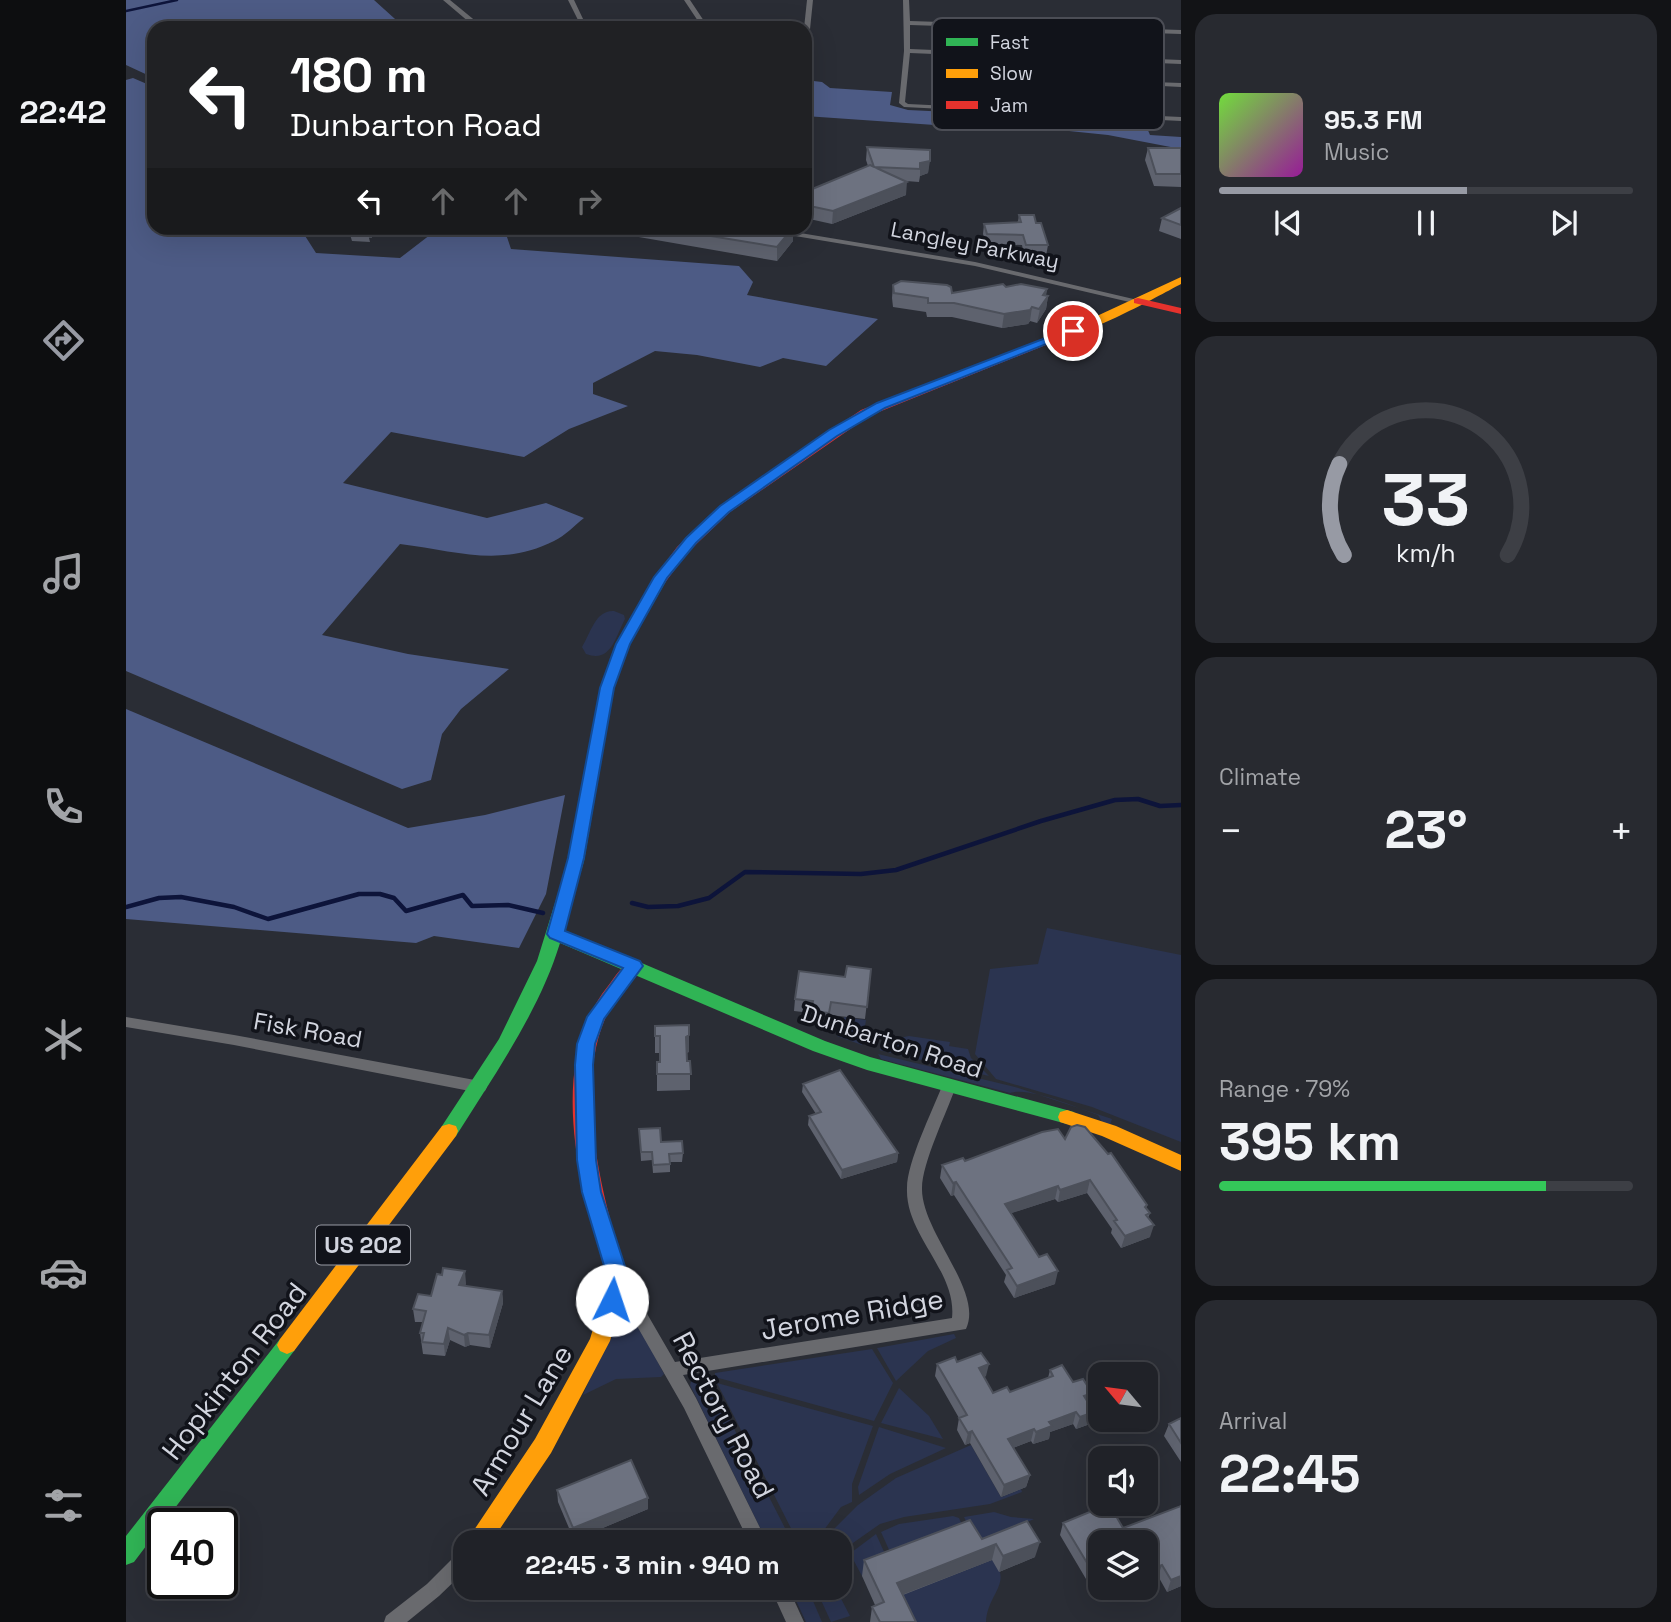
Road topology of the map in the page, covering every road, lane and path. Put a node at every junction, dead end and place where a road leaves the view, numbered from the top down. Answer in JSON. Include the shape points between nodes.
{"nodes":[{"id":1,"x":446,"y":0,"type":"edge"},
{"id":2,"x":571,"y":0,"type":"edge"},
{"id":3,"x":687,"y":0,"type":"edge"},
{"id":4,"x":810,"y":0,"type":"edge"},
{"id":5,"x":906,"y":0,"type":"edge"},
{"id":6,"x":472,"y":21,"type":"edge"},
{"id":7,"x":581,"y":21,"type":"edge"},
{"id":8,"x":701,"y":21,"type":"edge"},
{"id":9,"x":807,"y":21,"type":"edge"},
{"id":10,"x":907,"y":23,"type":"junction"},
{"id":11,"x":932,"y":24,"type":"edge"},
{"id":12,"x":907,"y":51,"type":"junction"},
{"id":13,"x":932,"y":52,"type":"edge"},
{"id":14,"x":932,"y":107,"type":"edge"},
{"id":15,"x":801,"y":235,"type":"edge"},
{"id":16,"x":1181,"y":280,"type":"edge"},
{"id":17,"x":1138,"y":301,"type":"junction"},
{"id":18,"x":1181,"y":310,"type":"edge"},
{"id":19,"x":556,"y":934,"type":"junction"},
{"id":20,"x":634,"y":966,"type":"junction"},
{"id":21,"x":126,"y":1022,"type":"edge"},
{"id":22,"x":950,"y":1086,"type":"junction"},
{"id":23,"x":480,"y":1087,"type":"junction"},
{"id":24,"x":1181,"y":1163,"type":"edge"},
{"id":25,"x":618,"y":1279,"type":"junction"},
{"id":26,"x":670,"y":1370,"type":"junction"},
{"id":27,"x":485,"y":1530,"type":"edge"},
{"id":28,"x":752,"y":1530,"type":"edge"},
{"id":29,"x":126,"y":1554,"type":"edge"},
{"id":30,"x":453,"y":1569,"type":"edge"},
{"id":31,"x":785,"y":1600,"type":"edge"},
{"id":32,"x":393,"y":1622,"type":"edge"},
{"id":33,"x":795,"y":1622,"type":"edge"}],
"edges":[{"from":1,"to":6,"type":"street"},
{"from":2,"to":7,"type":"street"},
{"from":3,"to":8,"type":"street"},
{"from":4,"to":9,"type":"street"},
{"from":5,"to":10,"type":"street"},
{"from":10,"to":11,"type":"street"},
{"from":10,"to":12,"type":"street"},
{"from":12,"to":13,"type":"street"},
{"from":12,"to":14,"type":"street","via":[[902,103]]},
{"from":15,"to":17,"type":"street","name":"Langley Parkway","via":[[975,264]]},
{"from":16,"to":17,"type":"main road","number":"US 202"},
{"from":17,"to":18,"type":"main road","name":"Langley Parkway"},
{"from":17,"to":19,"type":"main road","number":"US 202","via":[[865,413],[724,509],[682,550],[641,609],[611,675],[576,858]]},
{"from":19,"to":20,"type":"main road","name":"Dunbarton Road"},
{"from":19,"to":23,"type":"main road","name":"Hopkinton Road","number":"US 202","via":[[510,1038]]},
{"from":20,"to":22,"type":"main road","name":"Dunbarton Road","via":[[818,1046]]},
{"from":20,"to":25,"type":"main road","via":[[596,1017],[584,1065],[592,1192]]},
{"from":21,"to":23,"type":"street","name":"Fisk Road"},
{"from":22,"to":24,"type":"main road","name":"Dunbarton Road","via":[[1096,1126]]},
{"from":22,"to":26,"type":"street","name":"Jerome Ridge","via":[[914,1185],[916,1207],[960,1298],[964,1311],[960,1324]]},
{"from":23,"to":29,"type":"main road","name":"Hopkinton Road","number":"US 202"},
{"from":25,"to":26,"type":"street","name":"Rectory Road"},
{"from":25,"to":27,"type":"main road","name":"Armour Lane","via":[[600,1341],[543,1446]]},
{"from":26,"to":28,"type":"street","name":"Rectory Road"},
{"from":30,"to":32,"type":"street"},
{"from":31,"to":33,"type":"street"}]}
